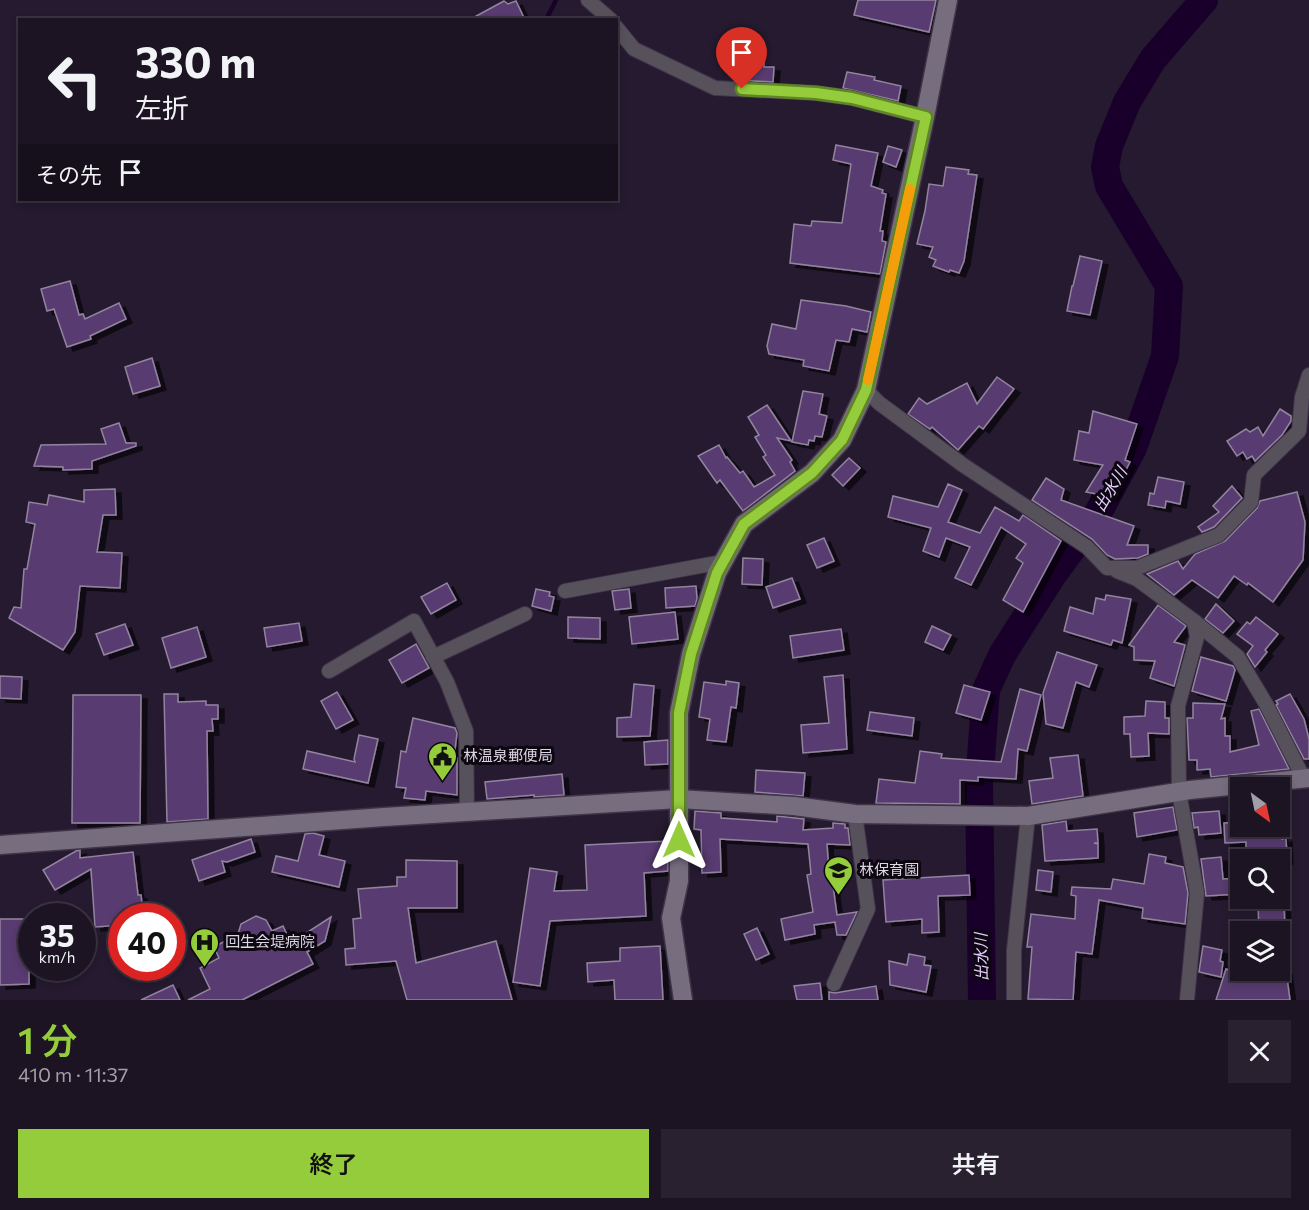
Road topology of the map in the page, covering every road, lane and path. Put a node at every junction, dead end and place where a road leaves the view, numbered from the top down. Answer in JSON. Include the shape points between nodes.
{"nodes":[{"id":1,"x":588,"y":0,"type":"edge"},
{"id":2,"x":948,"y":0,"type":"edge"},
{"id":3,"x":610,"y":18,"type":"edge"},
{"id":4,"x":618,"y":29,"type":"edge"},
{"id":5,"x":926,"y":117,"type":"junction"},
{"id":6,"x":1309,"y":375,"type":"edge"},
{"id":7,"x":866,"y":390,"type":"junction"},
{"id":8,"x":722,"y":562,"type":"junction"},
{"id":9,"x":1107,"y":568,"type":"junction"},
{"id":10,"x":565,"y":591,"type":"dead end"},
{"id":11,"x":525,"y":615,"type":"dead end"},
{"id":12,"x":1194,"y":621,"type":"junction"},
{"id":13,"x":433,"y":657,"type":"junction"},
{"id":14,"x":329,"y":671,"type":"dead end"},
{"id":15,"x":1306,"y":778,"type":"edge"},
{"id":16,"x":1179,"y":792,"type":"junction"},
{"id":17,"x":679,"y":799,"type":"junction"},
{"id":18,"x":467,"y":812,"type":"junction"},
{"id":19,"x":855,"y":814,"type":"junction"},
{"id":20,"x":1028,"y":816,"type":"junction"},
{"id":21,"x":0,"y":845,"type":"edge"},
{"id":22,"x":834,"y":984,"type":"dead end"},
{"id":23,"x":683,"y":1000,"type":"edge"},
{"id":24,"x":1014,"y":1000,"type":"edge"},
{"id":25,"x":1187,"y":1000,"type":"edge"}],
"edges":[{"from":1,"to":3,"type":"street"},
{"from":2,"to":5,"type":"street"},
{"from":4,"to":5,"type":"street","via":[[634,49],[715,88],[816,93]]},
{"from":5,"to":7,"type":"street"},
{"from":6,"to":9,"type":"street","via":[[1302,397],[1299,431],[1254,476],[1251,502],[1219,535],[1137,568]]},
{"from":7,"to":8,"type":"street","via":[[842,440],[812,473],[744,524]]},
{"from":7,"to":9,"type":"street","via":[[963,465],[1087,547]]},
{"from":8,"to":10,"type":"street"},
{"from":8,"to":17,"type":"street","via":[[691,654],[679,713]]},
{"from":9,"to":12,"type":"street","via":[[1137,579]]},
{"from":11,"to":13,"type":"street"},
{"from":12,"to":15,"type":"street","via":[[1238,657]]},
{"from":12,"to":16,"type":"street","via":[[1197,637],[1178,706]]},
{"from":13,"to":14,"type":"street","via":[[414,621]]},
{"from":13,"to":18,"type":"street","via":[[466,731]]},
{"from":15,"to":16,"type":"street"},
{"from":16,"to":20,"type":"street"},
{"from":16,"to":25,"type":"street","via":[[1197,893]]},
{"from":17,"to":18,"type":"street"},
{"from":17,"to":19,"type":"street"},
{"from":17,"to":23,"type":"street","via":[[679,881],[670,918]]},
{"from":18,"to":21,"type":"street"},
{"from":19,"to":20,"type":"street"},
{"from":19,"to":22,"type":"street","via":[[868,909]]},
{"from":20,"to":24,"type":"street","via":[[1014,950]]}]}
